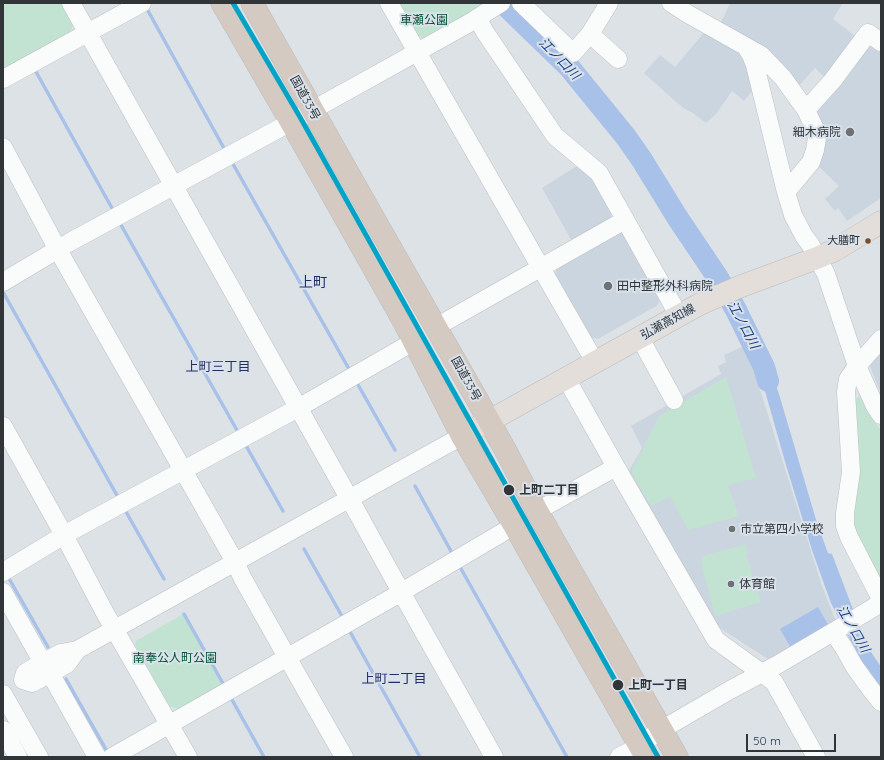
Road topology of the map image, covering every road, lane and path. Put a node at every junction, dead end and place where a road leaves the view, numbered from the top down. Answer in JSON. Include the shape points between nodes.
{"nodes":[{"id":1,"x":71,"y":3,"type":"edge"},
{"id":2,"x":142,"y":3,"type":"edge"},
{"id":3,"x":222,"y":3,"type":"edge"},
{"id":4,"x":252,"y":3,"type":"edge"},
{"id":5,"x":389,"y":3,"type":"edge"},
{"id":6,"x":521,"y":3,"type":"edge"},
{"id":7,"x":610,"y":3,"type":"edge"},
{"id":8,"x":671,"y":3,"type":"edge"},
{"id":9,"x":497,"y":5,"type":"edge"},
{"id":10,"x":477,"y":18,"type":"junction"},
{"id":11,"x":88,"y":33,"type":"junction"},
{"id":12,"x":590,"y":34,"type":"junction"},
{"id":13,"x":881,"y":42,"type":"edge"},
{"id":14,"x":746,"y":47,"type":"junction"},
{"id":15,"x":417,"y":52,"type":"junction"},
{"id":16,"x":618,"y":59,"type":"dead end"},
{"id":17,"x":3,"y":79,"type":"edge"},
{"id":18,"x":312,"y":110,"type":"junction"},
{"id":19,"x":806,"y":110,"type":"junction"},
{"id":20,"x":291,"y":122,"type":"junction"},
{"id":21,"x":3,"y":147,"type":"edge"},
{"id":22,"x":173,"y":186,"type":"junction"},
{"id":23,"x":786,"y":192,"type":"junction"},
{"id":24,"x":625,"y":220,"type":"junction"},
{"id":25,"x":880,"y":223,"type":"edge"},
{"id":26,"x":58,"y":250,"type":"junction"},
{"id":27,"x":817,"y":258,"type":"junction"},
{"id":28,"x":541,"y":268,"type":"junction"},
{"id":29,"x":3,"y":282,"type":"edge"},
{"id":30,"x":679,"y":316,"type":"junction"},
{"id":31,"x":436,"y":328,"type":"junction"},
{"id":32,"x":640,"y":338,"type":"junction"},
{"id":33,"x":881,"y":339,"type":"edge"},
{"id":34,"x":413,"y":342,"type":"junction"},
{"id":35,"x":594,"y":362,"type":"junction"},
{"id":36,"x":857,"y":366,"type":"junction"},
{"id":37,"x":566,"y":378,"type":"junction"},
{"id":38,"x":674,"y":400,"type":"dead end"},
{"id":39,"x":298,"y":408,"type":"junction"},
{"id":40,"x":881,"y":415,"type":"edge"},
{"id":41,"x":489,"y":421,"type":"junction"},
{"id":42,"x":3,"y":426,"type":"edge"},
{"id":43,"x":462,"y":436,"type":"junction"},
{"id":44,"x":616,"y":467,"type":"junction"},
{"id":45,"x":183,"y":470,"type":"junction"},
{"id":46,"x":350,"y":499,"type":"junction"},
{"id":47,"x":537,"y":511,"type":"junction"},
{"id":48,"x":514,"y":525,"type":"junction"},
{"id":49,"x":64,"y":535,"type":"junction"},
{"id":50,"x":235,"y":562,"type":"junction"},
{"id":51,"x":3,"y":572,"type":"edge"},
{"id":52,"x":401,"y":591,"type":"junction"},
{"id":53,"x":3,"y":592,"type":"edge"},
{"id":54,"x":881,"y":599,"type":"edge"},
{"id":55,"x":881,"y":603,"type":"edge"},
{"id":56,"x":115,"y":629,"type":"junction"},
{"id":57,"x":836,"y":631,"type":"junction"},
{"id":58,"x":287,"y":657,"type":"junction"},
{"id":59,"x":46,"y":668,"type":"junction"},
{"id":60,"x":762,"y":673,"type":"junction"},
{"id":61,"x":10,"y":689,"type":"edge"},
{"id":62,"x":881,"y":702,"type":"edge"},
{"id":63,"x":169,"y":725,"type":"junction"},
{"id":64,"x":3,"y":730,"type":"edge"},
{"id":65,"x":661,"y":730,"type":"junction"},
{"id":66,"x":642,"y":751,"type":"edge"},
{"id":67,"x":18,"y":757,"type":"edge"},
{"id":68,"x":39,"y":757,"type":"edge"},
{"id":69,"x":97,"y":757,"type":"edge"},
{"id":70,"x":112,"y":757,"type":"edge"},
{"id":71,"x":188,"y":757,"type":"edge"},
{"id":72,"x":344,"y":757,"type":"edge"},
{"id":73,"x":494,"y":757,"type":"edge"},
{"id":74,"x":619,"y":757,"type":"edge"},
{"id":75,"x":677,"y":757,"type":"edge"},
{"id":76,"x":816,"y":757,"type":"edge"}],
"edges":[{"from":1,"to":11,"type":"street"},
{"from":2,"to":11,"type":"street"},
{"from":3,"to":20,"type":"highway","name":"国道33号"},
{"from":4,"to":18,"type":"highway","name":"国道33号"},
{"from":5,"to":15,"type":"street"},
{"from":6,"to":12,"type":"street","via":[[573,53]]},
{"from":7,"to":12,"type":"street"},
{"from":8,"to":14,"type":"street"},
{"from":9,"to":10,"type":"street"},
{"from":10,"to":15,"type":"street"},
{"from":10,"to":24,"type":"street","via":[[555,136],[599,173]]},
{"from":11,"to":17,"type":"street"},
{"from":11,"to":22,"type":"street"},
{"from":12,"to":16,"type":"street"},
{"from":13,"to":19,"type":"street","via":[[868,33],[833,80]]},
{"from":14,"to":19,"type":"street","via":[[761,55]]},
{"from":14,"to":23,"type":"street","via":[[755,65]]},
{"from":15,"to":18,"type":"street"},
{"from":15,"to":28,"type":"street"},
{"from":18,"to":20,"type":"street"},
{"from":18,"to":31,"type":"highway","name":"国道33号"},
{"from":19,"to":23,"type":"street","via":[[816,129],[815,150],[811,162]]},
{"from":20,"to":22,"type":"street"},
{"from":20,"to":34,"type":"highway","name":"国道33号"},
{"from":21,"to":26,"type":"street"},
{"from":22,"to":26,"type":"street"},
{"from":22,"to":39,"type":"street"},
{"from":23,"to":27,"type":"street","via":[[793,215]]},
{"from":24,"to":28,"type":"street"},
{"from":24,"to":30,"type":"street"},
{"from":25,"to":27,"type":"main road","name":"弘瀬高知線"},
{"from":26,"to":29,"type":"street"},
{"from":26,"to":45,"type":"street"},
{"from":27,"to":30,"type":"main road","name":"弘瀬高知線","via":[[717,296]]},
{"from":27,"to":36,"type":"street","via":[[826,274]]},
{"from":28,"to":31,"type":"street"},
{"from":28,"to":35,"type":"street"},
{"from":30,"to":32,"type":"main road","name":"弘瀬高知線"},
{"from":31,"to":41,"type":"highway","name":"国道33号"},
{"from":32,"to":35,"type":"main road","name":"弘瀬高知線"},
{"from":32,"to":38,"type":"street"},
{"from":33,"to":36,"type":"street"},
{"from":34,"to":39,"type":"street"},
{"from":34,"to":43,"type":"highway","name":"国道33号"},
{"from":35,"to":37,"type":"main road","name":"弘瀬高知線"},
{"from":36,"to":40,"type":"street"},
{"from":36,"to":54,"type":"street","via":[[848,380],[846,392],[852,472],[845,526],[848,537]]},
{"from":37,"to":41,"type":"main road","name":"弘瀬高知線"},
{"from":37,"to":44,"type":"street"},
{"from":39,"to":45,"type":"street"},
{"from":39,"to":46,"type":"street"},
{"from":41,"to":43,"type":"main road","name":"弘瀬高知線"},
{"from":41,"to":47,"type":"highway","name":"国道33号"},
{"from":42,"to":49,"type":"street"},
{"from":43,"to":46,"type":"street"},
{"from":43,"to":48,"type":"highway","name":"国道33号"},
{"from":44,"to":47,"type":"street"},
{"from":44,"to":60,"type":"street","via":[[716,640]]},
{"from":45,"to":49,"type":"street"},
{"from":45,"to":50,"type":"street"},
{"from":46,"to":50,"type":"street"},
{"from":46,"to":52,"type":"street"},
{"from":47,"to":65,"type":"highway","name":"国道33号"},
{"from":48,"to":52,"type":"street"},
{"from":48,"to":66,"type":"highway","name":"国道33号"},
{"from":49,"to":51,"type":"street"},
{"from":49,"to":56,"type":"street"},
{"from":50,"to":56,"type":"street"},
{"from":50,"to":58,"type":"street"},
{"from":52,"to":58,"type":"street"},
{"from":52,"to":73,"type":"street"},
{"from":53,"to":59,"type":"street"},
{"from":55,"to":57,"type":"street"},
{"from":56,"to":59,"type":"street","via":[[77,650],[67,664]]},
{"from":56,"to":63,"type":"street"},
{"from":57,"to":60,"type":"street"},
{"from":57,"to":62,"type":"street","via":[[854,666]]},
{"from":58,"to":63,"type":"street"},
{"from":58,"to":72,"type":"street"},
{"from":59,"to":61,"type":"street","via":[[25,673]]},
{"from":59,"to":69,"type":"street"},
{"from":60,"to":65,"type":"street"},
{"from":60,"to":76,"type":"street","via":[[774,682]]},
{"from":61,"to":68,"type":"street"},
{"from":63,"to":70,"type":"street"},
{"from":63,"to":71,"type":"street"},
{"from":64,"to":67,"type":"street"},
{"from":65,"to":66,"type":"street"},
{"from":65,"to":75,"type":"highway","name":"国道33号"},
{"from":66,"to":74,"type":"street","via":[[632,750]]}]}
